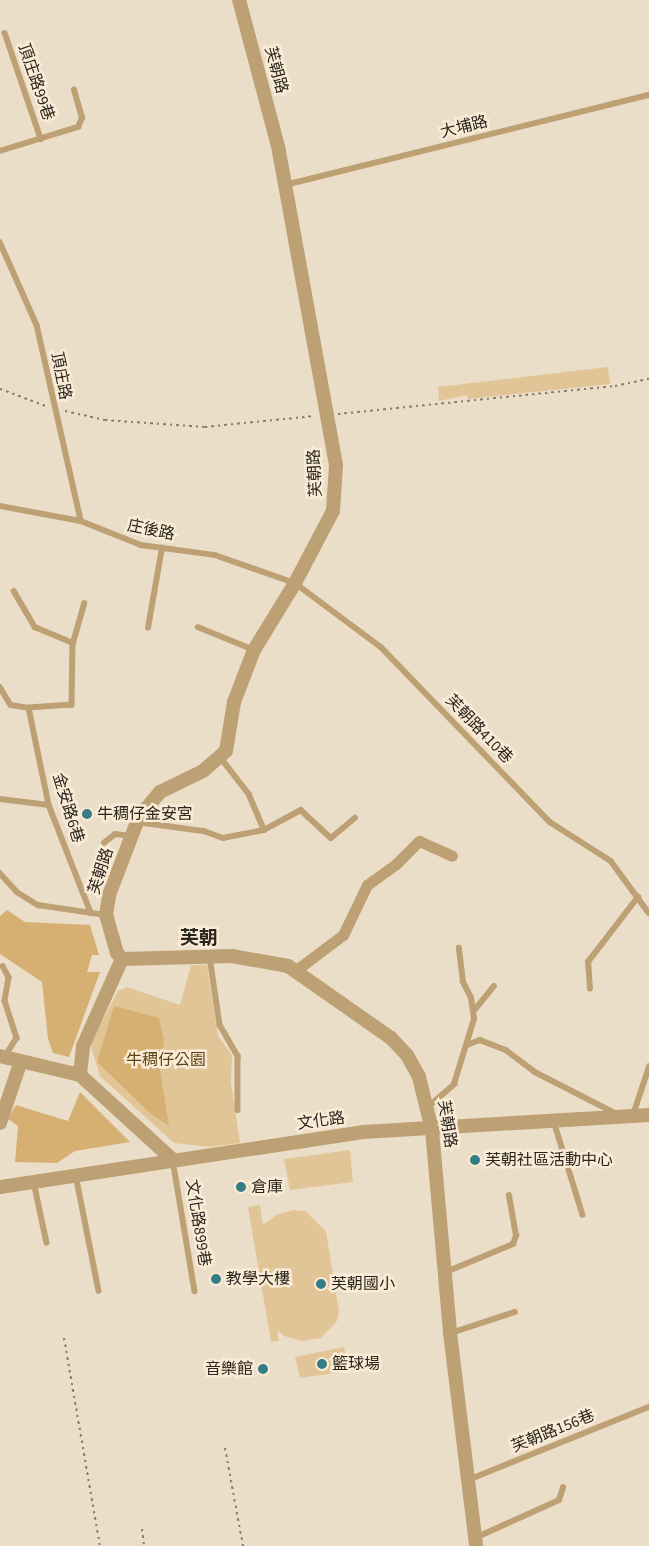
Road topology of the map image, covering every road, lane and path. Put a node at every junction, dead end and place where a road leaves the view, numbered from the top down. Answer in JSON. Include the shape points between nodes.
{"nodes":[{"id":1,"x":240,"y":0,"type":"edge"},
{"id":2,"x":5,"y":33,"type":"dead end"},
{"id":3,"x":74,"y":90,"type":"dead end"},
{"id":4,"x":649,"y":95,"type":"edge"},
{"id":5,"x":41,"y":139,"type":"junction"},
{"id":6,"x":0,"y":151,"type":"edge"},
{"id":7,"x":285,"y":185,"type":"junction"},
{"id":8,"x":0,"y":242,"type":"edge"},
{"id":9,"x":0,"y":506,"type":"edge"},
{"id":10,"x":81,"y":521,"type":"junction"},
{"id":11,"x":162,"y":548,"type":"junction"},
{"id":12,"x":295,"y":583,"type":"junction"},
{"id":13,"x":14,"y":592,"type":"dead end"},
{"id":14,"x":84,"y":604,"type":"dead end"},
{"id":15,"x":148,"y":628,"type":"dead end"},
{"id":16,"x":198,"y":628,"type":"dead end"},
{"id":17,"x":72,"y":643,"type":"junction"},
{"id":18,"x":254,"y":650,"type":"junction"},
{"id":19,"x":0,"y":687,"type":"edge"},
{"id":20,"x":30,"y":708,"type":"junction"},
{"id":21,"x":221,"y":758,"type":"junction"},
{"id":22,"x":0,"y":799,"type":"edge"},
{"id":23,"x":50,"y":805,"type":"junction"},
{"id":24,"x":355,"y":818,"type":"dead end"},
{"id":25,"x":137,"y":822,"type":"junction"},
{"id":26,"x":264,"y":830,"type":"junction"},
{"id":27,"x":132,"y":836,"type":"junction"},
{"id":28,"x":104,"y":843,"type":"dead end"},
{"id":29,"x":452,"y":856,"type":"dead end"},
{"id":30,"x":0,"y":873,"type":"edge"},
{"id":31,"x":638,"y":898,"type":"junction"},
{"id":32,"x":91,"y":913,"type":"junction"},
{"id":33,"x":649,"y":913,"type":"edge"},
{"id":34,"x":106,"y":915,"type":"junction"},
{"id":35,"x":459,"y":948,"type":"dead end"},
{"id":36,"x":210,"y":957,"type":"junction"},
{"id":37,"x":122,"y":958,"type":"junction"},
{"id":38,"x":3,"y":966,"type":"dead end"},
{"id":39,"x":295,"y":970,"type":"junction"},
{"id":40,"x":494,"y":986,"type":"dead end"},
{"id":41,"x":590,"y":989,"type":"dead end"},
{"id":42,"x":473,"y":1012,"type":"junction"},
{"id":43,"x":467,"y":1045,"type":"junction"},
{"id":44,"x":3,"y":1057,"type":"edge"},
{"id":45,"x":21,"y":1061,"type":"junction"},
{"id":46,"x":649,"y":1067,"type":"edge"},
{"id":47,"x":80,"y":1076,"type":"junction"},
{"id":48,"x":428,"y":1107,"type":"junction"},
{"id":49,"x":238,"y":1110,"type":"dead end"},
{"id":50,"x":649,"y":1115,"type":"edge"},
{"id":51,"x":628,"y":1117,"type":"junction"},
{"id":52,"x":554,"y":1121,"type":"junction"},
{"id":53,"x":0,"y":1123,"type":"edge"},
{"id":54,"x":432,"y":1130,"type":"junction"},
{"id":55,"x":173,"y":1160,"type":"junction"},
{"id":56,"x":76,"y":1174,"type":"junction"},
{"id":57,"x":34,"y":1182,"type":"junction"},
{"id":58,"x":0,"y":1187,"type":"edge"},
{"id":59,"x":508,"y":1196,"type":"dead end"},
{"id":60,"x":583,"y":1215,"type":"dead end"},
{"id":61,"x":47,"y":1243,"type":"dead end"},
{"id":62,"x":444,"y":1273,"type":"junction"},
{"id":63,"x":100,"y":1291,"type":"dead end"},
{"id":64,"x":195,"y":1291,"type":"dead end"},
{"id":65,"x":515,"y":1312,"type":"dead end"},
{"id":66,"x":450,"y":1333,"type":"junction"},
{"id":67,"x":64,"y":1338,"type":"dead end"},
{"id":68,"x":649,"y":1407,"type":"edge"},
{"id":69,"x":225,"y":1448,"type":"dead end"},
{"id":70,"x":468,"y":1480,"type":"junction"},
{"id":71,"x":563,"y":1488,"type":"dead end"},
{"id":72,"x":142,"y":1529,"type":"dead end"},
{"id":73,"x":476,"y":1542,"type":"edge"},
{"id":74,"x":100,"y":1546,"type":"edge"},
{"id":75,"x":144,"y":1546,"type":"edge"},
{"id":76,"x":243,"y":1546,"type":"edge"}],
"edges":[{"from":1,"to":7,"type":"street","name":"芙朝路"},
{"from":2,"to":5,"type":"lane","name":"頂庄路99巷"},
{"from":3,"to":5,"type":"lane","via":[[82,118],[78,127]]},
{"from":4,"to":7,"type":"lane","name":"大埔路"},
{"from":5,"to":6,"type":"lane"},
{"from":7,"to":12,"type":"street","name":"芙朝路","via":[[336,466],[333,511]]},
{"from":8,"to":10,"type":"lane","name":"頂庄路","via":[[37,326]]},
{"from":9,"to":10,"type":"lane","name":"庄後路"},
{"from":10,"to":11,"type":"lane","name":"庄後路","via":[[124,540]]},
{"from":11,"to":12,"type":"lane","name":"庄後路","via":[[215,555]]},
{"from":11,"to":15,"type":"lane"},
{"from":12,"to":18,"type":"street","name":"芙朝路"},
{"from":12,"to":31,"type":"lane","name":"芙朝路410巷","via":[[381,647],[550,822],[611,861]]},
{"from":13,"to":17,"type":"lane","via":[[35,627]]},
{"from":14,"to":17,"type":"lane"},
{"from":16,"to":18,"type":"lane"},
{"from":17,"to":20,"type":"lane","via":[[72,705]]},
{"from":18,"to":21,"type":"street","name":"芙朝路","via":[[234,702],[226,751]]},
{"from":19,"to":20,"type":"lane","via":[[11,705]]},
{"from":20,"to":23,"type":"lane","name":"金安路6巷"},
{"from":21,"to":25,"type":"street","name":"芙朝路","via":[[203,772],[160,792]]},
{"from":21,"to":26,"type":"lane","via":[[249,794]]},
{"from":22,"to":23,"type":"lane"},
{"from":23,"to":32,"type":"lane","name":"金安路6巷"},
{"from":24,"to":26,"type":"lane","via":[[331,838],[301,810]]},
{"from":25,"to":26,"type":"lane","via":[[204,831],[223,838]]},
{"from":25,"to":27,"type":"street","name":"芙朝路"},
{"from":27,"to":28,"type":"lane","via":[[115,834]]},
{"from":27,"to":34,"type":"street","name":"芙朝路","via":[[109,895]]},
{"from":29,"to":39,"type":"street","via":[[419,841],[396,864],[367,885],[342,935]]},
{"from":30,"to":32,"type":"lane","via":[[17,892],[38,905]]},
{"from":31,"to":33,"type":"lane","name":"芙朝路410巷"},
{"from":31,"to":41,"type":"lane","via":[[588,962]]},
{"from":32,"to":34,"type":"lane"},
{"from":34,"to":37,"type":"street","name":"芙朝路","via":[[117,952]]},
{"from":35,"to":42,"type":"lane","via":[[463,982],[471,998]]},
{"from":36,"to":37,"type":"street","name":"芙朝路"},
{"from":36,"to":39,"type":"street","name":"芙朝路","via":[[259,959]]},
{"from":36,"to":49,"type":"lane","via":[[220,1025],[238,1056]]},
{"from":37,"to":47,"type":"street","via":[[83,1046]]},
{"from":38,"to":44,"type":"lane","via":[[9,978],[5,1001],[16,1038]]},
{"from":39,"to":48,"type":"street","name":"芙朝路","via":[[391,1038],[407,1055],[419,1077]]},
{"from":40,"to":42,"type":"lane"},
{"from":42,"to":43,"type":"lane"},
{"from":43,"to":48,"type":"lane","via":[[454,1084]]},
{"from":43,"to":51,"type":"lane","via":[[480,1040],[506,1050],[535,1072]]},
{"from":44,"to":45,"type":"street"},
{"from":45,"to":47,"type":"street"},
{"from":45,"to":53,"type":"street"},
{"from":46,"to":51,"type":"lane"},
{"from":47,"to":55,"type":"street"},
{"from":48,"to":54,"type":"street","name":"芙朝路"},
{"from":50,"to":51,"type":"street","name":"文化路"},
{"from":51,"to":52,"type":"street","name":"文化路"},
{"from":52,"to":54,"type":"street","name":"文化路"},
{"from":52,"to":60,"type":"lane"},
{"from":54,"to":55,"type":"street","name":"文化路","via":[[364,1132]]},
{"from":54,"to":62,"type":"street","name":"芙朝路"},
{"from":55,"to":56,"type":"street","name":"文化路"},
{"from":55,"to":64,"type":"lane","name":"文化路899巷"},
{"from":56,"to":57,"type":"street","name":"文化路"},
{"from":56,"to":63,"type":"lane"},
{"from":57,"to":58,"type":"street","name":"文化路"},
{"from":57,"to":61,"type":"lane"},
{"from":59,"to":62,"type":"lane","via":[[516,1236],[513,1244]]},
{"from":62,"to":66,"type":"street","name":"芙朝路"},
{"from":65,"to":66,"type":"lane"},
{"from":66,"to":70,"type":"street","name":"芙朝路"},
{"from":67,"to":74,"type":"path"},
{"from":68,"to":70,"type":"lane","name":"芙朝路156巷"},
{"from":69,"to":76,"type":"path"},
{"from":70,"to":73,"type":"street","name":"芙朝路"},
{"from":71,"to":73,"type":"lane","via":[[559,1500]]},
{"from":72,"to":75,"type":"path"}]}
